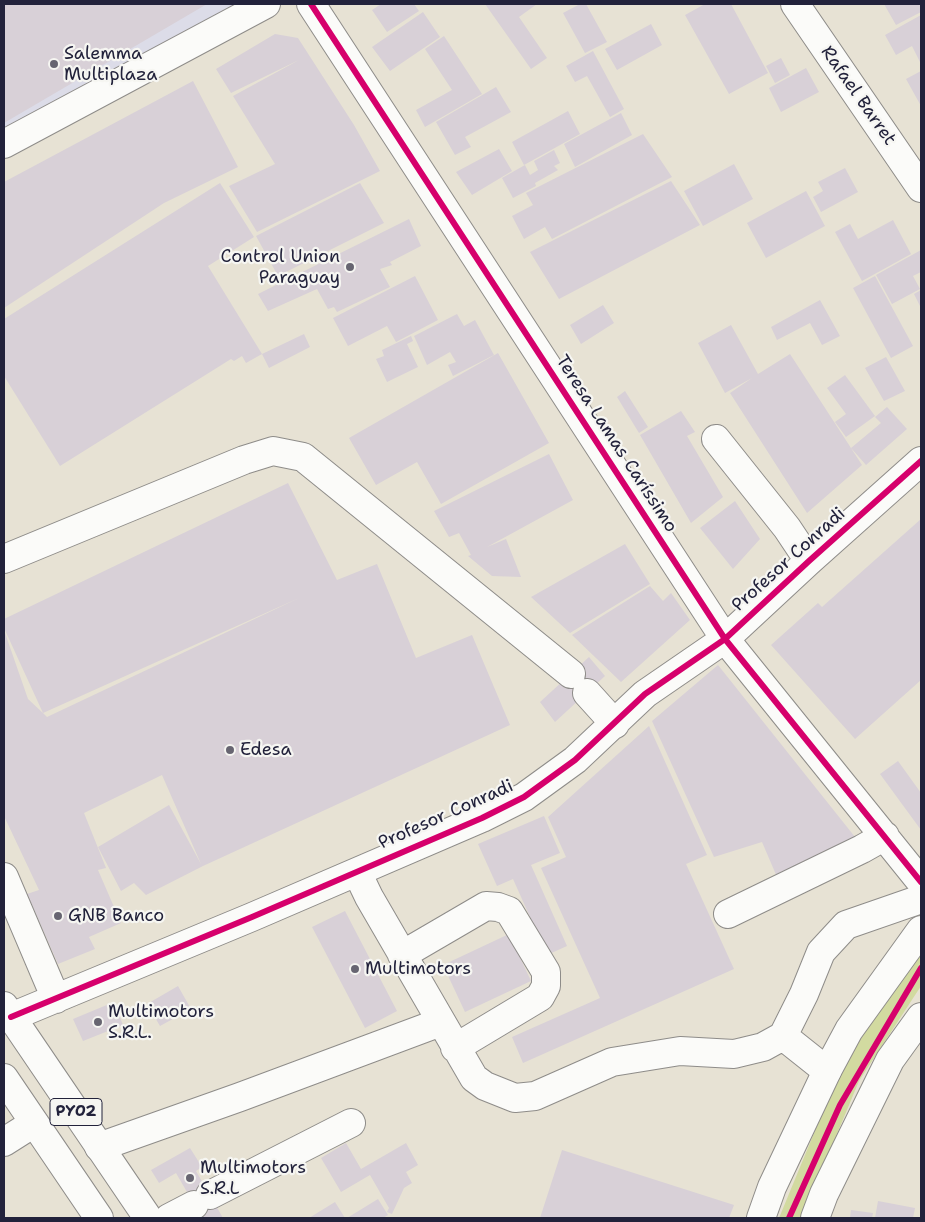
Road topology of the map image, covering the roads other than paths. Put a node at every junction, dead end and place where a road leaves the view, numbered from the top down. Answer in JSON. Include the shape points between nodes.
{"nodes":[{"id":1,"x":266,"y":4,"type":"edge"},
{"id":2,"x":311,"y":4,"type":"edge"},
{"id":3,"x":795,"y":4,"type":"edge"},
{"id":4,"x":4,"y":144,"type":"edge"},
{"id":5,"x":921,"y":188,"type":"edge"},
{"id":6,"x":716,"y":439,"type":"dead end"},
{"id":7,"x":921,"y":461,"type":"edge"},
{"id":8,"x":4,"y":559,"type":"edge"},
{"id":9,"x":809,"y":561,"type":"junction"},
{"id":10,"x":725,"y":639,"type":"junction"},
{"id":11,"x":614,"y":724,"type":"junction"},
{"id":12,"x":885,"y":836,"type":"junction"},
{"id":13,"x":357,"y":872,"type":"junction"},
{"id":14,"x":4,"y":876,"type":"edge"},
{"id":15,"x":921,"y":882,"type":"edge"},
{"id":16,"x":921,"y":899,"type":"edge"},
{"id":17,"x":728,"y":914,"type":"dead end"},
{"id":18,"x":921,"y":930,"type":"edge"},
{"id":19,"x":402,"y":955,"type":"junction"},
{"id":20,"x":56,"y":999,"type":"junction"},
{"id":21,"x":6,"y":1015,"type":"edge"},
{"id":22,"x":921,"y":1017,"type":"edge"},
{"id":23,"x":441,"y":1022,"type":"junction"},
{"id":24,"x":783,"y":1036,"type":"junction"},
{"id":25,"x":455,"y":1048,"type":"junction"},
{"id":26,"x":826,"y":1071,"type":"junction"},
{"id":27,"x":4,"y":1078,"type":"edge"},
{"id":28,"x":34,"y":1123,"type":"junction"},
{"id":29,"x":351,"y":1123,"type":"dead end"},
{"id":30,"x":4,"y":1142,"type":"edge"},
{"id":31,"x":100,"y":1147,"type":"junction"},
{"id":32,"x":99,"y":1218,"type":"edge"},
{"id":33,"x":148,"y":1218,"type":"edge"},
{"id":34,"x":169,"y":1218,"type":"edge"},
{"id":35,"x":761,"y":1218,"type":"edge"},
{"id":36,"x":815,"y":1218,"type":"edge"}],
"edges":[{"from":1,"to":4,"type":"main road"},
{"from":2,"to":10,"type":"main road","name":"Teresa Lamas Caríssimo"},
{"from":3,"to":5,"type":"main road","name":"Rafael Barret"},
{"from":6,"to":9,"type":"main road"},
{"from":7,"to":9,"type":"main road","name":"Profesor Conradi"},
{"from":8,"to":11,"type":"main road","via":[[244,460],[273,451],[303,457],[579,683]]},
{"from":9,"to":10,"type":"main road","name":"Profesor Conradi"},
{"from":10,"to":11,"type":"main road","name":"Profesor Conradi","via":[[645,694]]},
{"from":10,"to":12,"type":"main road","name":"Teresa Lamas Caríssimo"},
{"from":11,"to":13,"type":"main road","name":"Profesor Conradi","via":[[575,760],[524,797]]},
{"from":12,"to":15,"type":"main road","name":"Teresa Lamas Caríssimo"},
{"from":12,"to":17,"type":"main road"},
{"from":13,"to":19,"type":"main road"},
{"from":13,"to":20,"type":"main road","name":"Profesor Conradi"},
{"from":14,"to":20,"type":"main road"},
{"from":16,"to":24,"type":"main road","via":[[846,926],[821,952]]},
{"from":18,"to":26,"type":"main road","via":[[848,1030]]},
{"from":19,"to":23,"type":"main road"},
{"from":19,"to":25,"type":"main road","via":[[486,906],[498,907],[509,911],[546,972],[546,986],[540,997]]},
{"from":20,"to":21,"type":"main road","name":"Profesor Conradi"},
{"from":21,"to":31,"type":"main road","number":"PY02"},
{"from":22,"to":36,"type":"main road","via":[[890,1060]]},
{"from":23,"to":25,"type":"main road"},
{"from":23,"to":31,"type":"main road"},
{"from":24,"to":25,"type":"main road","via":[[763,1047],[734,1054],[680,1051],[612,1062],[534,1096],[514,1098],[474,1078]]},
{"from":24,"to":26,"type":"main road"},
{"from":26,"to":35,"type":"main road"},
{"from":27,"to":28,"type":"main road","number":"PY02"},
{"from":28,"to":30,"type":"main road"},
{"from":28,"to":32,"type":"main road","number":"PY02"},
{"from":29,"to":34,"type":"main road"},
{"from":31,"to":33,"type":"main road","number":"PY02"}]}
